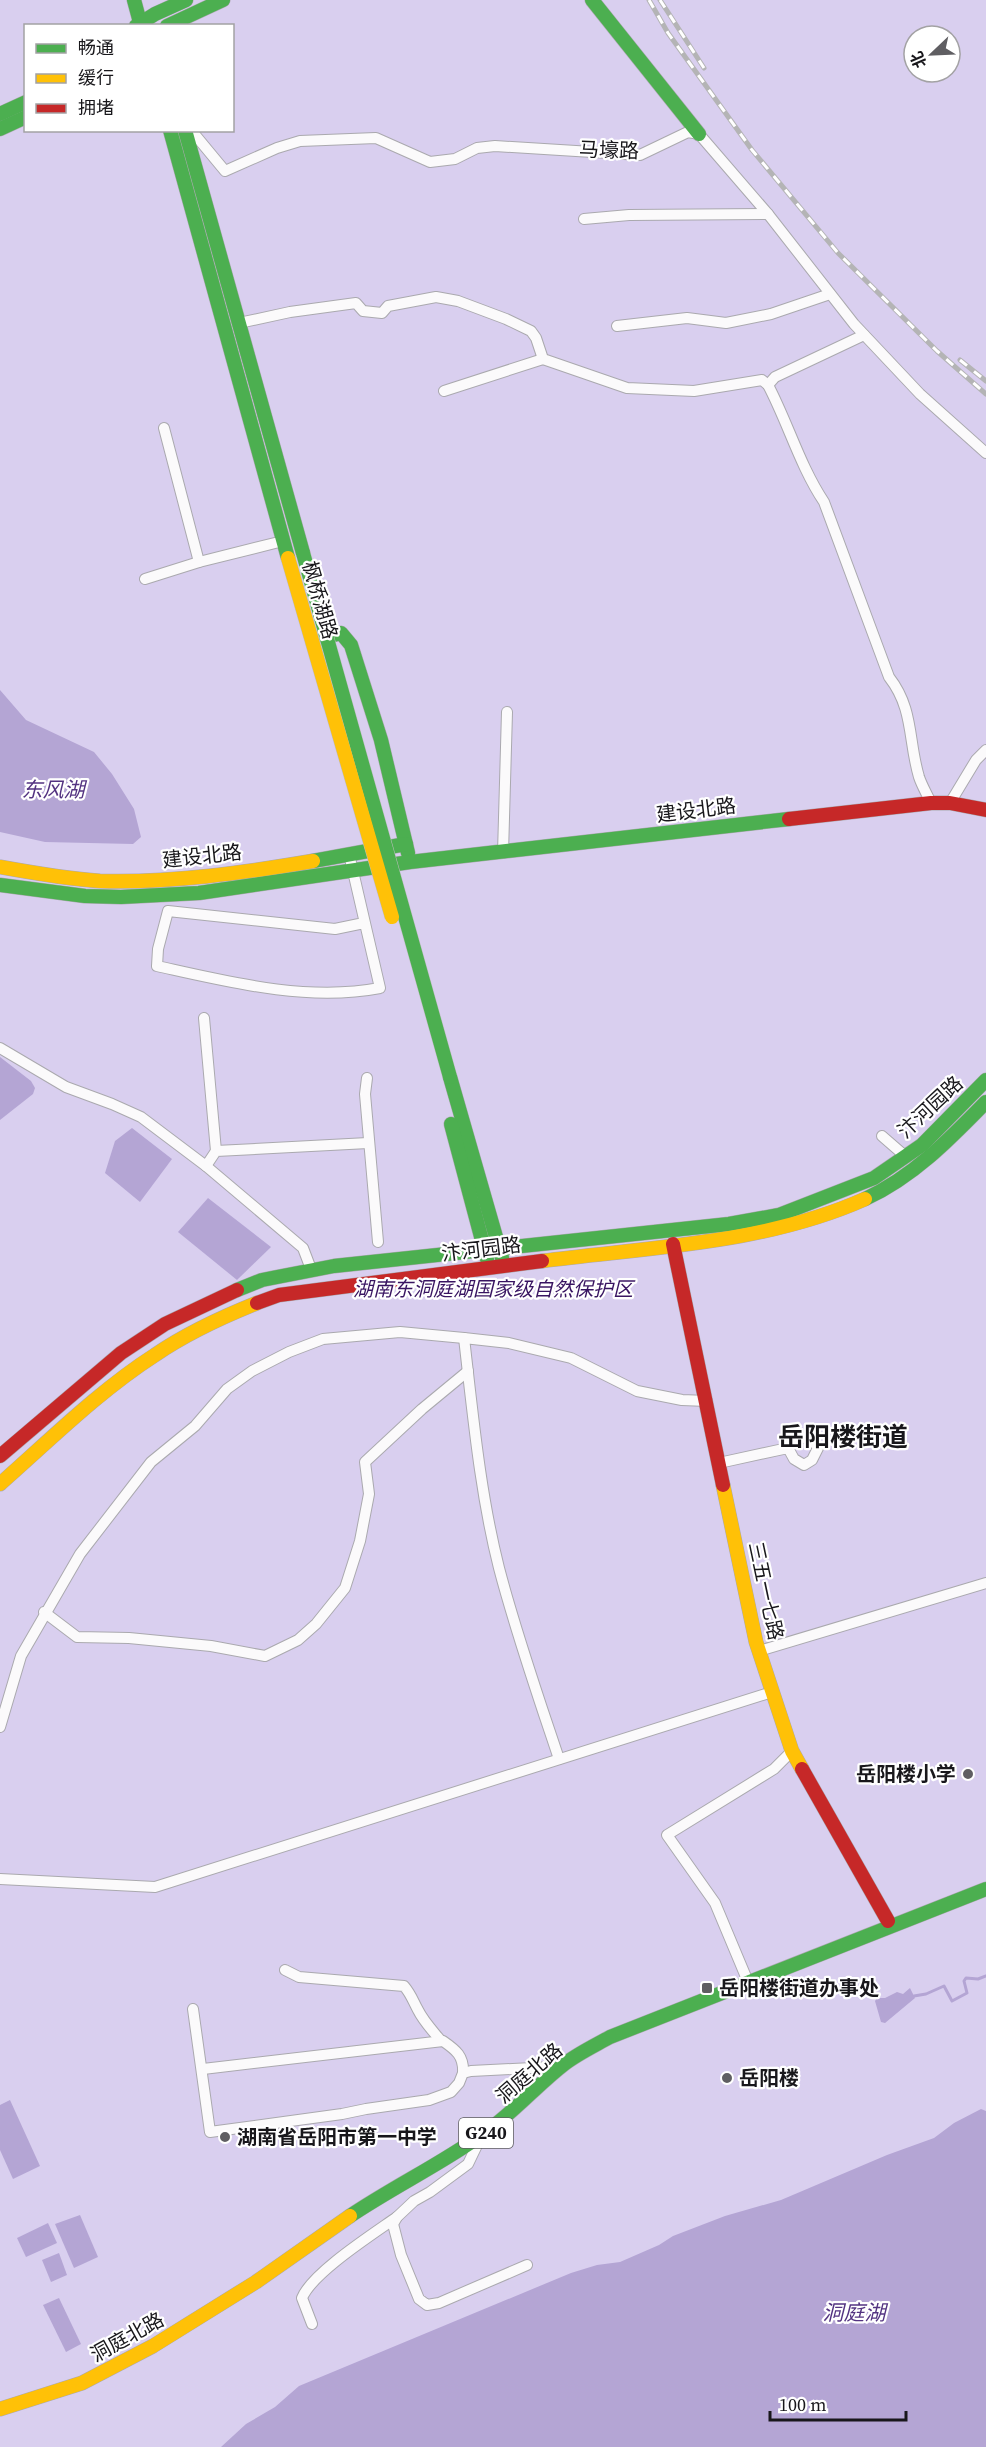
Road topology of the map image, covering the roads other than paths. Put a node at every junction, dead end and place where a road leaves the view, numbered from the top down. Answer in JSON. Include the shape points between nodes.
{"nodes":[{"id":1,"x":134,"y":0,"type":"edge"},
{"id":2,"x":186,"y":0,"type":"edge"},
{"id":3,"x":592,"y":0,"type":"edge"},
{"id":4,"x":218,"y":2,"type":"edge"},
{"id":5,"x":155,"y":13,"type":"edge"},
{"id":6,"x":140,"y":24,"type":"edge"},
{"id":7,"x":170,"y":24,"type":"edge"},
{"id":8,"x":198,"y":24,"type":"edge"},
{"id":9,"x":24,"y":103,"type":"edge"},
{"id":10,"x":0,"y":114,"type":"edge"},
{"id":11,"x":24,"y":118,"type":"edge"},
{"id":12,"x":0,"y":129,"type":"edge"},
{"id":13,"x":171,"y":132,"type":"edge"},
{"id":14,"x":186,"y":132,"type":"edge"},
{"id":15,"x":193,"y":132,"type":"edge"},
{"id":16,"x":699,"y":134,"type":"junction"},
{"id":17,"x":768,"y":214,"type":"junction"},
{"id":18,"x":584,"y":219,"type":"dead end"},
{"id":19,"x":830,"y":294,"type":"junction"},
{"id":20,"x":239,"y":323,"type":"junction"},
{"id":21,"x":617,"y":326,"type":"dead end"},
{"id":22,"x":864,"y":335,"type":"junction"},
{"id":23,"x":543,"y":359,"type":"junction"},
{"id":24,"x":768,"y":385,"type":"junction"},
{"id":25,"x":444,"y":391,"type":"dead end"},
{"id":26,"x":164,"y":428,"type":"dead end"},
{"id":27,"x":986,"y":453,"type":"edge"},
{"id":28,"x":283,"y":541,"type":"junction"},
{"id":29,"x":199,"y":562,"type":"junction"},
{"id":30,"x":146,"y":579,"type":"dead end"},
{"id":31,"x":326,"y":637,"type":"junction"},
{"id":32,"x":507,"y":712,"type":"dead end"},
{"id":33,"x":986,"y":750,"type":"edge"},
{"id":34,"x":931,"y":803,"type":"junction"},
{"id":35,"x":950,"y":803,"type":"junction"},
{"id":36,"x":986,"y":810,"type":"edge"},
{"id":37,"x":406,"y":844,"type":"junction"},
{"id":38,"x":502,"y":853,"type":"junction"},
{"id":39,"x":349,"y":854,"type":"junction"},
{"id":40,"x":410,"y":862,"type":"junction"},
{"id":41,"x":0,"y":867,"type":"edge"},
{"id":42,"x":352,"y":870,"type":"junction"},
{"id":43,"x":0,"y":885,"type":"edge"},
{"id":44,"x":364,"y":923,"type":"junction"},
{"id":45,"x":204,"y":1018,"type":"dead end"},
{"id":46,"x":0,"y":1048,"type":"edge"},
{"id":47,"x":368,"y":1078,"type":"dead end"},
{"id":48,"x":444,"y":1078,"type":"junction"},
{"id":49,"x":986,"y":1080,"type":"edge"},
{"id":50,"x":986,"y":1102,"type":"edge"},
{"id":51,"x":882,"y":1136,"type":"dead end"},
{"id":52,"x":368,"y":1143,"type":"junction"},
{"id":53,"x":216,"y":1151,"type":"junction"},
{"id":54,"x":905,"y":1156,"type":"junction"},
{"id":55,"x":206,"y":1166,"type":"junction"},
{"id":56,"x":614,"y":1235,"type":"junction"},
{"id":57,"x":378,"y":1242,"type":"dead end"},
{"id":58,"x":673,"y":1244,"type":"junction"},
{"id":59,"x":492,"y":1248,"type":"junction"},
{"id":60,"x":616,"y":1251,"type":"junction"},
{"id":61,"x":505,"y":1266,"type":"junction"},
{"id":62,"x":489,"y":1267,"type":"junction"},
{"id":63,"x":311,"y":1269,"type":"junction"},
{"id":64,"x":464,"y":1338,"type":"junction"},
{"id":65,"x":468,"y":1371,"type":"junction"},
{"id":66,"x":707,"y":1401,"type":"junction"},
{"id":67,"x":788,"y":1448,"type":"dead end"},
{"id":68,"x":0,"y":1456,"type":"edge"},
{"id":69,"x":719,"y":1463,"type":"junction"},
{"id":70,"x":0,"y":1484,"type":"edge"},
{"id":71,"x":986,"y":1583,"type":"edge"},
{"id":72,"x":45,"y":1612,"type":"junction"},
{"id":73,"x":759,"y":1652,"type":"junction"},
{"id":74,"x":772,"y":1692,"type":"junction"},
{"id":75,"x":0,"y":1727,"type":"edge"},
{"id":76,"x":792,"y":1751,"type":"junction"},
{"id":77,"x":559,"y":1759,"type":"junction"},
{"id":78,"x":0,"y":1879,"type":"edge"},
{"id":79,"x":986,"y":1882,"type":"edge"},
{"id":80,"x":986,"y":1889,"type":"edge"},
{"id":81,"x":888,"y":1921,"type":"junction"},
{"id":82,"x":285,"y":1970,"type":"dead end"},
{"id":83,"x":746,"y":1977,"type":"junction"},
{"id":84,"x":193,"y":2009,"type":"dead end"},
{"id":85,"x":441,"y":2041,"type":"junction"},
{"id":86,"x":551,"y":2067,"type":"junction"},
{"id":87,"x":203,"y":2068,"type":"junction"},
{"id":88,"x":463,"y":2073,"type":"junction"},
{"id":89,"x":481,"y":2136,"type":"junction"},
{"id":90,"x":397,"y":2217,"type":"junction"},
{"id":91,"x":527,"y":2265,"type":"dead end"},
{"id":92,"x":312,"y":2324,"type":"dead end"},
{"id":93,"x":0,"y":2403,"type":"edge"},
{"id":94,"x":0,"y":2409,"type":"edge"}],
"edges":[{"from":1,"to":6,"type":"main road"},
{"from":2,"to":5,"type":"main road"},
{"from":3,"to":16,"type":"main road"},
{"from":4,"to":7,"type":"main road"},
{"from":4,"to":8,"type":"main road"},
{"from":5,"to":6,"type":"main road"},
{"from":9,"to":10,"type":"main road"},
{"from":11,"to":12,"type":"main road"},
{"from":13,"to":28,"type":"main road","name":"枫桥湖路"},
{"from":14,"to":20,"type":"main road","name":"枫桥湖路"},
{"from":15,"to":16,"type":"street","name":"马壕路","via":[[225,171],[300,141],[376,138],[430,162],[455,159],[477,148],[495,146],[640,155],[688,132]]},
{"from":16,"to":17,"type":"street"},
{"from":17,"to":18,"type":"street"},
{"from":17,"to":19,"type":"street"},
{"from":19,"to":21,"type":"street","via":[[771,314],[726,323],[687,318]]},
{"from":19,"to":22,"type":"street"},
{"from":20,"to":23,"type":"street","via":[[356,303],[363,311],[382,313],[388,306],[436,297],[458,301],[531,332]]},
{"from":20,"to":31,"type":"main road","name":"枫桥湖路","bridge":true},
{"from":22,"to":24,"type":"street","via":[[775,377]]},
{"from":22,"to":27,"type":"street","via":[[920,394]]},
{"from":23,"to":24,"type":"street","via":[[627,388],[694,391],[762,380]]},
{"from":23,"to":25,"type":"street"},
{"from":24,"to":34,"type":"street","via":[[812,484],[824,502],[889,677],[901,691],[919,778]]},
{"from":26,"to":29,"type":"street"},
{"from":28,"to":29,"type":"street"},
{"from":28,"to":48,"type":"main road","name":"枫桥湖路","bridge":true},
{"from":29,"to":30,"type":"street"},
{"from":31,"to":37,"type":"main road","via":[[341,633],[351,645],[381,740]]},
{"from":31,"to":48,"type":"main road","name":"枫桥湖路","bridge":true},
{"from":32,"to":38,"type":"street"},
{"from":33,"to":35,"type":"street"},
{"from":34,"to":35,"type":"main road","name":"建设北路"},
{"from":34,"to":38,"type":"main road","name":"建设北路"},
{"from":35,"to":36,"type":"main road","name":"建设北路"},
{"from":37,"to":39,"type":"main road","name":"建设北路"},
{"from":37,"to":40,"type":"main road"},
{"from":38,"to":40,"type":"main road","name":"建设北路"},
{"from":39,"to":41,"type":"main road","name":"建设北路","via":[[262,869],[149,880],[75,879]]},
{"from":39,"to":42,"type":"street"},
{"from":40,"to":42,"type":"main road","name":"建设北路"},
{"from":42,"to":43,"type":"main road","name":"建设北路","via":[[161,896],[85,896]]},
{"from":42,"to":44,"type":"street"},
{"from":44,"to":44,"type":"street","via":[[380,988],[288,992],[157,966],[168,911],[334,929]]},
{"from":45,"to":53,"type":"street"},
{"from":46,"to":55,"type":"street","via":[[66,1087],[141,1117]]},
{"from":47,"to":52,"type":"street"},
{"from":48,"to":59,"type":"main road"},
{"from":49,"to":54,"type":"main road","name":"汴河园路","via":[[922,1145]]},
{"from":50,"to":58,"type":"main road","name":"汴河园路","via":[[942,1148],[873,1196],[788,1227]]},
{"from":51,"to":54,"type":"street"},
{"from":52,"to":53,"type":"street"},
{"from":52,"to":57,"type":"street"},
{"from":53,"to":55,"type":"street"},
{"from":54,"to":56,"type":"main road","name":"汴河园路","via":[[873,1178],[779,1215]]},
{"from":55,"to":63,"type":"street","via":[[303,1248]]},
{"from":56,"to":59,"type":"main road","name":"汴河园路"},
{"from":56,"to":60,"type":"main road","via":[[606,1239],[607,1247]]},
{"from":58,"to":60,"type":"main road","name":"汴河园路"},
{"from":58,"to":66,"type":"main road","name":"三五一七路"},
{"from":59,"to":61,"type":"main road"},
{"from":59,"to":62,"type":"main road"},
{"from":59,"to":63,"type":"main road","name":"汴河园路"},
{"from":60,"to":61,"type":"main road","name":"汴河园路"},
{"from":61,"to":62,"type":"main road","name":"汴河园路"},
{"from":62,"to":70,"type":"main road","name":"汴河园路","via":[[279,1295],[235,1311],[200,1327],[137,1367]]},
{"from":63,"to":68,"type":"main road","name":"汴河园路","via":[[262,1280],[165,1324],[121,1353]]},
{"from":64,"to":65,"type":"street"},
{"from":64,"to":66,"type":"street","via":[[509,1342],[571,1358],[637,1391]]},
{"from":64,"to":72,"type":"street","via":[[400,1332],[323,1339],[252,1371],[227,1389],[195,1426],[151,1462],[80,1554]]},
{"from":65,"to":72,"type":"street","via":[[365,1461],[369,1494],[345,1588],[298,1640],[265,1656],[211,1646],[77,1637]]},
{"from":65,"to":77,"type":"street","via":[[482,1487],[499,1567]]},
{"from":66,"to":69,"type":"main road","name":"三五一七路"},
{"from":67,"to":69,"type":"street"},
{"from":69,"to":73,"type":"main road","name":"三五一七路"},
{"from":71,"to":73,"type":"street"},
{"from":72,"to":75,"type":"street","via":[[21,1656]]},
{"from":73,"to":74,"type":"main road","name":"三五一七路"},
{"from":74,"to":76,"type":"main road","name":"三五一七路"},
{"from":74,"to":77,"type":"street"},
{"from":76,"to":81,"type":"main road","name":"三五一七路"},
{"from":76,"to":83,"type":"street","via":[[774,1770],[667,1835],[715,1903]]},
{"from":77,"to":78,"type":"street","via":[[155,1887]]},
{"from":79,"to":81,"type":"main road","name":"洞庭北路","number":"G240"},
{"from":80,"to":89,"type":"main road","name":"洞庭北路","number":"G240","via":[[610,2037],[564,2064]]},
{"from":81,"to":83,"type":"main road","name":"洞庭北路","number":"G240"},
{"from":82,"to":85,"type":"street","via":[[299,1977],[404,1986]]},
{"from":83,"to":86,"type":"main road","name":"洞庭北路","number":"G240","via":[[625,2025]]},
{"from":84,"to":87,"type":"street"},
{"from":85,"to":87,"type":"street"},
{"from":85,"to":88,"type":"street","via":[[458,2051]]},
{"from":86,"to":88,"type":"street"},
{"from":86,"to":93,"type":"main road","name":"洞庭北路","number":"G240","via":[[481,2124],[264,2271],[129,2354],[74,2381]]},
{"from":87,"to":88,"type":"street","via":[[210,2132],[429,2100],[451,2092]]},
{"from":89,"to":90,"type":"street","via":[[468,2164]]},
{"from":89,"to":94,"type":"main road","name":"洞庭北路","number":"G240","via":[[381,2195],[256,2282],[125,2362],[82,2383]]},
{"from":90,"to":91,"type":"street","via":[[393,2224],[401,2255],[419,2299],[427,2305]]},
{"from":90,"to":92,"type":"street","via":[[305,2290],[302,2298]]}]}
